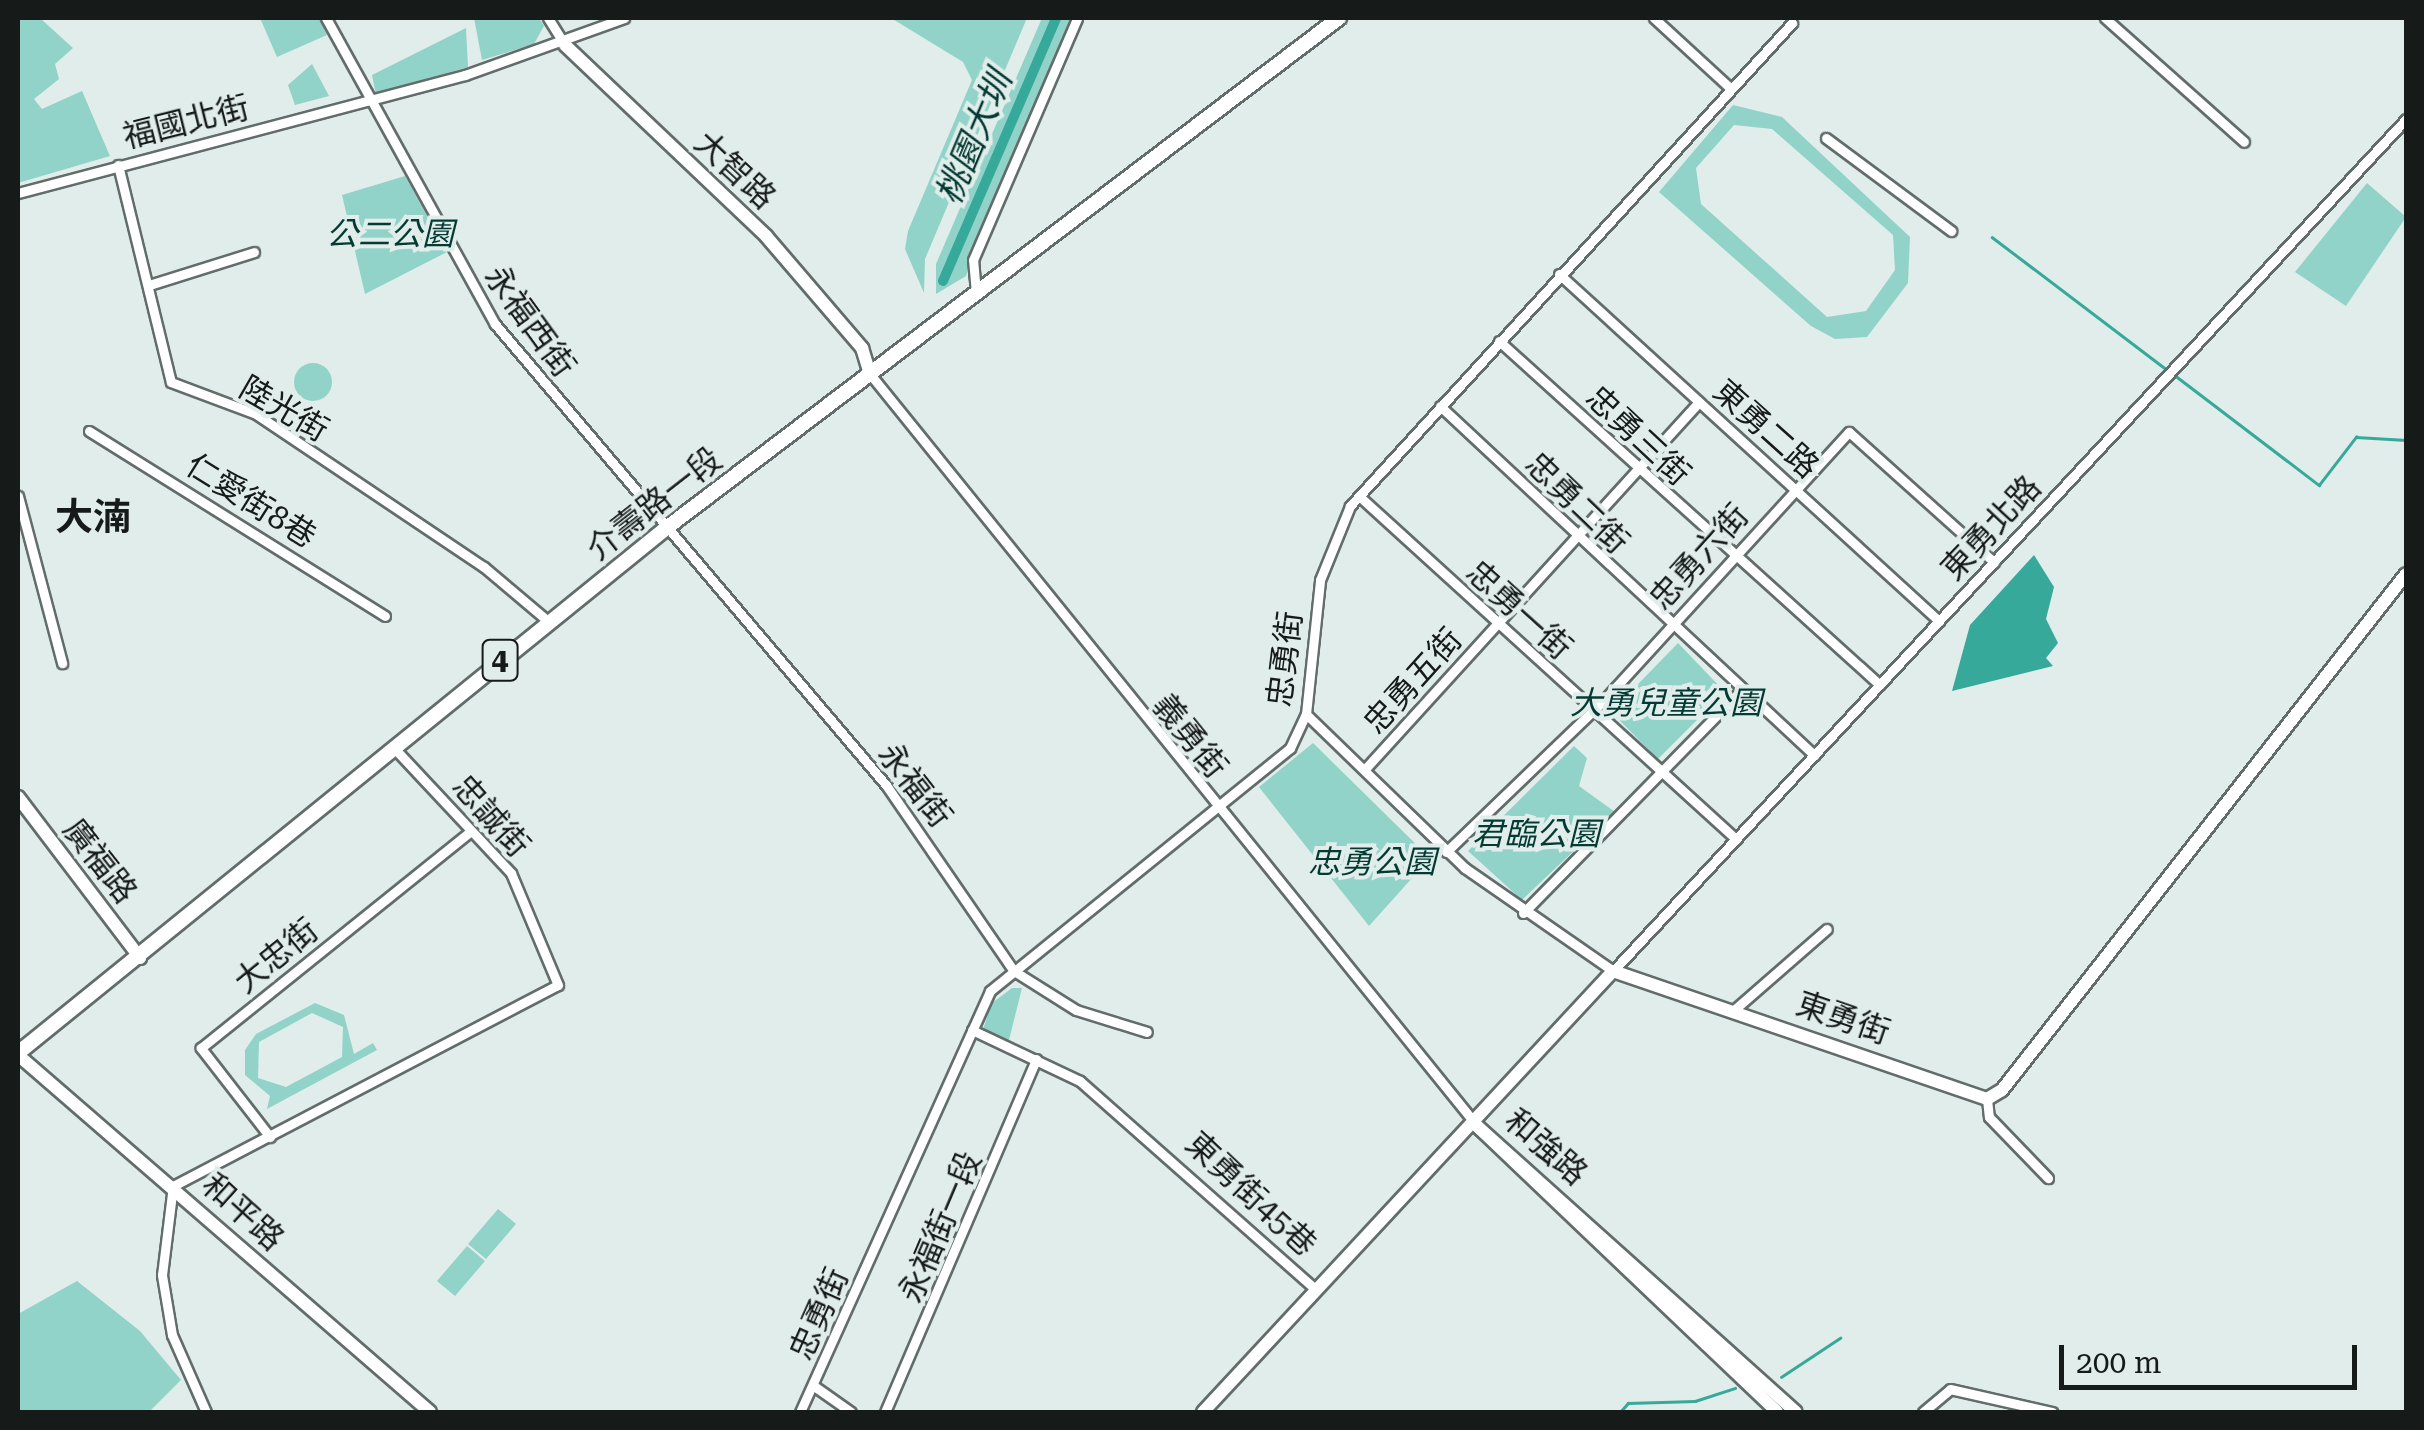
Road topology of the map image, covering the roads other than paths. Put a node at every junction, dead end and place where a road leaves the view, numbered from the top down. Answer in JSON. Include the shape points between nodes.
{"nodes":[{"id":1,"x":326,"y":18,"type":"edge"},
{"id":2,"x":548,"y":18,"type":"edge"},
{"id":3,"x":624,"y":18,"type":"edge"},
{"id":4,"x":1078,"y":18,"type":"edge"},
{"id":5,"x":1339,"y":18,"type":"edge"},
{"id":6,"x":1654,"y":18,"type":"edge"},
{"id":7,"x":2104,"y":18,"type":"edge"},
{"id":8,"x":1792,"y":23,"type":"dead end"},
{"id":9,"x":565,"y":46,"type":"junction"},
{"id":10,"x":1730,"y":88,"type":"junction"},
{"id":11,"x":368,"y":102,"type":"junction"},
{"id":12,"x":2406,"y":119,"type":"edge"},
{"id":13,"x":1826,"y":138,"type":"dead end"},
{"id":14,"x":2244,"y":142,"type":"dead end"},
{"id":15,"x":118,"y":166,"type":"junction"},
{"id":16,"x":18,"y":193,"type":"edge"},
{"id":17,"x":1951,"y":230,"type":"dead end"},
{"id":18,"x":254,"y":252,"type":"dead end"},
{"id":19,"x":1558,"y":274,"type":"junction"},
{"id":20,"x":149,"y":285,"type":"junction"},
{"id":21,"x":976,"y":293,"type":"junction"},
{"id":22,"x":1498,"y":341,"type":"junction"},
{"id":23,"x":870,"y":374,"type":"junction"},
{"id":24,"x":1699,"y":402,"type":"junction"},
{"id":25,"x":1440,"y":406,"type":"junction"},
{"id":26,"x":89,"y":431,"type":"dead end"},
{"id":27,"x":1637,"y":469,"type":"junction"},
{"id":28,"x":1794,"y":489,"type":"junction"},
{"id":29,"x":18,"y":496,"type":"edge"},
{"id":30,"x":1359,"y":496,"type":"junction"},
{"id":31,"x":664,"y":529,"type":"junction"},
{"id":32,"x":1574,"y":537,"type":"junction"},
{"id":33,"x":1734,"y":557,"type":"junction"},
{"id":34,"x":1994,"y":562,"type":"junction"},
{"id":35,"x":2406,"y":574,"type":"edge"},
{"id":36,"x":385,"y":616,"type":"dead end"},
{"id":37,"x":548,"y":621,"type":"junction"},
{"id":38,"x":1939,"y":621,"type":"junction"},
{"id":39,"x":1497,"y":624,"type":"junction"},
{"id":40,"x":1670,"y":626,"type":"junction"},
{"id":41,"x":62,"y":662,"type":"dead end"},
{"id":42,"x":1880,"y":685,"type":"junction"},
{"id":43,"x":1742,"y":690,"type":"junction"},
{"id":44,"x":1593,"y":711,"type":"junction"},
{"id":45,"x":1306,"y":714,"type":"junction"},
{"id":46,"x":394,"y":747,"type":"junction"},
{"id":47,"x":1814,"y":755,"type":"junction"},
{"id":48,"x":1364,"y":770,"type":"junction"},
{"id":49,"x":1666,"y":776,"type":"junction"},
{"id":50,"x":18,"y":797,"type":"edge"},
{"id":51,"x":1216,"y":808,"type":"junction"},
{"id":52,"x":470,"y":832,"type":"junction"},
{"id":53,"x":1736,"y":839,"type":"junction"},
{"id":54,"x":1446,"y":852,"type":"junction"},
{"id":55,"x":1523,"y":913,"type":"junction"},
{"id":56,"x":1827,"y":929,"type":"dead end"},
{"id":57,"x":140,"y":958,"type":"junction"},
{"id":58,"x":1014,"y":970,"type":"junction"},
{"id":59,"x":1612,"y":971,"type":"junction"},
{"id":60,"x":1734,"y":1010,"type":"junction"},
{"id":61,"x":972,"y":1030,"type":"junction"},
{"id":62,"x":1147,"y":1032,"type":"dead end"},
{"id":63,"x":18,"y":1054,"type":"edge"},
{"id":64,"x":1036,"y":1059,"type":"junction"},
{"id":65,"x":1987,"y":1099,"type":"junction"},
{"id":66,"x":1477,"y":1126,"type":"junction"},
{"id":67,"x":270,"y":1137,"type":"junction"},
{"id":68,"x":2048,"y":1178,"type":"dead end"},
{"id":69,"x":173,"y":1186,"type":"junction"},
{"id":70,"x":1316,"y":1290,"type":"junction"},
{"id":71,"x":814,"y":1386,"type":"junction"},
{"id":72,"x":206,"y":1412,"type":"edge"},
{"id":73,"x":430,"y":1412,"type":"edge"},
{"id":74,"x":800,"y":1412,"type":"edge"},
{"id":75,"x":851,"y":1412,"type":"edge"},
{"id":76,"x":885,"y":1412,"type":"edge"},
{"id":77,"x":1203,"y":1412,"type":"edge"},
{"id":78,"x":1777,"y":1412,"type":"edge"},
{"id":79,"x":1796,"y":1412,"type":"edge"},
{"id":80,"x":1922,"y":1412,"type":"edge"},
{"id":81,"x":2052,"y":1412,"type":"edge"}],
"edges":[{"from":1,"to":11,"type":"street","name":"永福西街"},
{"from":2,"to":9,"type":"street","name":"大智路"},
{"from":3,"to":9,"type":"street","name":"福國北街"},
{"from":4,"to":21,"type":"street","via":[[973,260]]},
{"from":5,"to":21,"type":"main road","name":"介壽路一段","number":"4"},
{"from":6,"to":10,"type":"street"},
{"from":7,"to":14,"type":"street"},
{"from":8,"to":10,"type":"street","name":"忠勇街"},
{"from":9,"to":11,"type":"street","name":"福國北街"},
{"from":9,"to":23,"type":"street","name":"大智路","via":[[766,236],[862,348]]},
{"from":10,"to":19,"type":"street","name":"忠勇街"},
{"from":11,"to":15,"type":"street","name":"福國北街"},
{"from":11,"to":31,"type":"street","name":"永福西街","via":[[495,324]]},
{"from":12,"to":34,"type":"street","name":"東勇北路"},
{"from":13,"to":17,"type":"street"},
{"from":15,"to":16,"type":"street","name":"福國北街"},
{"from":15,"to":20,"type":"street","name":"陸光街"},
{"from":18,"to":20,"type":"street"},
{"from":19,"to":22,"type":"street","name":"忠勇街"},
{"from":19,"to":24,"type":"street","name":"東勇二路"},
{"from":20,"to":37,"type":"street","name":"陸光街","via":[[171,382],[256,414],[484,567]]},
{"from":21,"to":23,"type":"main road","name":"介壽路一段","number":"4"},
{"from":22,"to":25,"type":"street","name":"忠勇街"},
{"from":22,"to":27,"type":"street","name":"忠勇三街"},
{"from":23,"to":31,"type":"main road","name":"介壽路一段","number":"4"},
{"from":23,"to":51,"type":"street","name":"義勇街"},
{"from":24,"to":27,"type":"street","name":"忠勇五街"},
{"from":24,"to":28,"type":"street","name":"東勇二路"},
{"from":25,"to":30,"type":"street","name":"忠勇街"},
{"from":25,"to":32,"type":"street","name":"忠勇二街"},
{"from":26,"to":36,"type":"street","name":"仁愛街8巷"},
{"from":27,"to":32,"type":"street","name":"忠勇五街"},
{"from":27,"to":33,"type":"street","name":"忠勇三街"},
{"from":28,"to":33,"type":"street","name":"忠勇六街"},
{"from":28,"to":34,"type":"street","name":"忠勇六街","via":[[1848,432]]},
{"from":28,"to":38,"type":"street","name":"東勇二路"},
{"from":29,"to":41,"type":"street"},
{"from":30,"to":39,"type":"street","name":"忠勇一街"},
{"from":30,"to":45,"type":"street","name":"忠勇街","via":[[1320,580]]},
{"from":31,"to":37,"type":"main road","name":"介壽路一段","number":"4"},
{"from":31,"to":58,"type":"street","name":"永福街","via":[[886,785]]},
{"from":32,"to":39,"type":"street","name":"忠勇五街"},
{"from":32,"to":40,"type":"street","name":"忠勇二街"},
{"from":33,"to":40,"type":"street","name":"忠勇六街"},
{"from":33,"to":42,"type":"street","name":"忠勇三街"},
{"from":34,"to":38,"type":"street","name":"東勇北路"},
{"from":35,"to":65,"type":"street","via":[[2026,1067]]},
{"from":37,"to":46,"type":"main road","name":"介壽路一段","number":"4"},
{"from":38,"to":42,"type":"street","name":"東勇北路"},
{"from":39,"to":44,"type":"street","name":"忠勇一街"},
{"from":39,"to":48,"type":"street","name":"忠勇五街"},
{"from":40,"to":43,"type":"street","name":"忠勇二街"},
{"from":40,"to":44,"type":"street","name":"忠勇六街"},
{"from":42,"to":47,"type":"street","name":"東勇北路"},
{"from":43,"to":47,"type":"street","name":"忠勇二街"},
{"from":43,"to":49,"type":"street"},
{"from":44,"to":49,"type":"street","name":"忠勇一街"},
{"from":44,"to":54,"type":"street","name":"忠勇六街"},
{"from":45,"to":48,"type":"street"},
{"from":45,"to":51,"type":"street","name":"忠勇街","via":[[1290,748]]},
{"from":46,"to":52,"type":"street","name":"忠誠街"},
{"from":46,"to":57,"type":"main road","name":"介壽路一段","number":"4"},
{"from":47,"to":53,"type":"street","name":"東勇北路"},
{"from":48,"to":54,"type":"street"},
{"from":49,"to":53,"type":"street","name":"忠勇一街"},
{"from":49,"to":55,"type":"street"},
{"from":50,"to":57,"type":"street","name":"廣福路"},
{"from":51,"to":58,"type":"street","name":"忠勇街"},
{"from":51,"to":66,"type":"street","name":"義勇街"},
{"from":52,"to":67,"type":"street","name":"大忠街","via":[[200,1048]]},
{"from":52,"to":67,"type":"street","name":"忠誠街","via":[[511,873],[558,985]]},
{"from":53,"to":59,"type":"street","name":"東勇北路"},
{"from":54,"to":55,"type":"street"},
{"from":55,"to":59,"type":"street"},
{"from":56,"to":60,"type":"street"},
{"from":57,"to":63,"type":"main road","name":"介壽路一段","number":"4"},
{"from":58,"to":61,"type":"street","name":"忠勇街","via":[[990,991]]},
{"from":58,"to":62,"type":"street","name":"永福街","via":[[1076,1010]]},
{"from":59,"to":60,"type":"street","name":"東勇街"},
{"from":59,"to":66,"type":"street"},
{"from":60,"to":65,"type":"street","name":"東勇街"},
{"from":61,"to":64,"type":"street","name":"東勇街45巷"},
{"from":61,"to":71,"type":"street","name":"忠勇街"},
{"from":63,"to":69,"type":"street","name":"和平路"},
{"from":64,"to":70,"type":"street","name":"東勇街45巷","via":[[1151,1136]]},
{"from":64,"to":76,"type":"street","name":"永福街一段"},
{"from":65,"to":68,"type":"street","via":[[1989,1118]]},
{"from":66,"to":70,"type":"street"},
{"from":66,"to":78,"type":"street","name":"和強路"},
{"from":66,"to":79,"type":"street","name":"和強路"},
{"from":67,"to":69,"type":"street"},
{"from":69,"to":72,"type":"street","via":[[162,1275],[182,1357]]},
{"from":69,"to":73,"type":"street","name":"和平路"},
{"from":70,"to":77,"type":"street"},
{"from":71,"to":74,"type":"street","name":"忠勇街"},
{"from":71,"to":75,"type":"street"},
{"from":80,"to":81,"type":"street","via":[[1950,1390]]}]}
